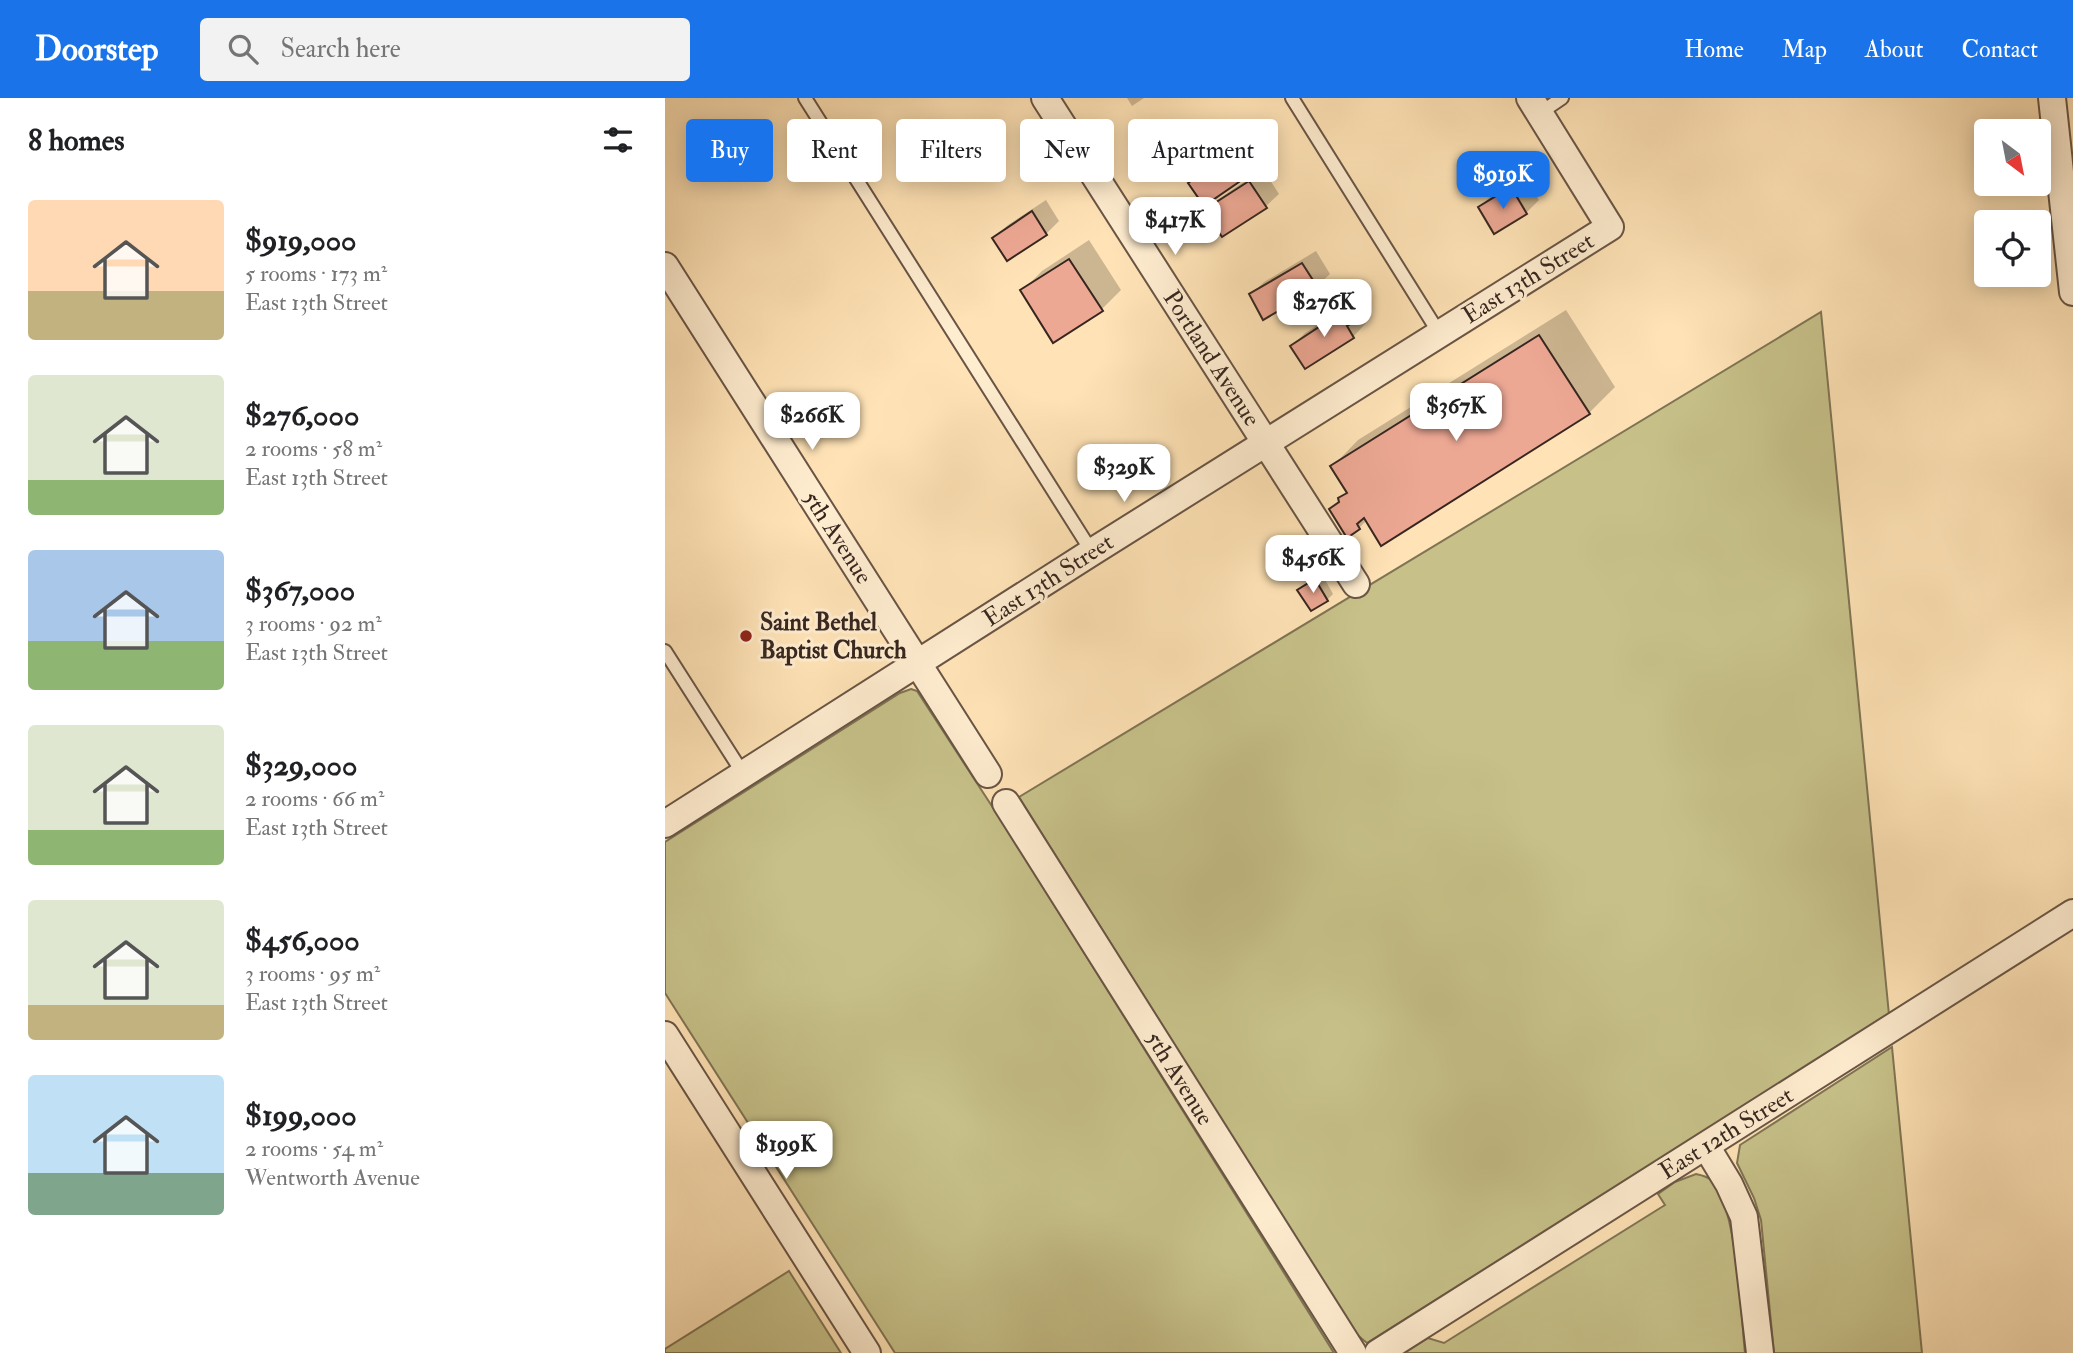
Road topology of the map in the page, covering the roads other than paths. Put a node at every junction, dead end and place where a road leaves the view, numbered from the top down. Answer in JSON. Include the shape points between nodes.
{"nodes":[{"id":1,"x":805,"y":98,"type":"edge"},
{"id":2,"x":1045,"y":98,"type":"edge"},
{"id":3,"x":1292,"y":98,"type":"edge"},
{"id":4,"x":1562,"y":98,"type":"edge"},
{"id":5,"x":2052,"y":98,"type":"edge"},
{"id":6,"x":1535,"y":106,"type":"edge"},
{"id":7,"x":665,"y":266,"type":"edge"},
{"id":8,"x":2073,"y":292,"type":"edge"},
{"id":9,"x":1439,"y":333,"type":"junction"},
{"id":10,"x":1266,"y":442,"type":"junction"},
{"id":11,"x":1092,"y":552,"type":"junction"},
{"id":12,"x":1356,"y":584,"type":"dead end"},
{"id":13,"x":665,"y":651,"type":"edge"},
{"id":14,"x":918,"y":662,"type":"junction"},
{"id":15,"x":988,"y":774,"type":"dead end"},
{"id":16,"x":744,"y":775,"type":"junction"},
{"id":17,"x":1006,"y":803,"type":"dead end"},
{"id":18,"x":665,"y":824,"type":"edge"},
{"id":19,"x":2073,"y":913,"type":"edge"},
{"id":20,"x":665,"y":1035,"type":"edge"},
{"id":21,"x":1706,"y":1146,"type":"junction"},
{"id":22,"x":867,"y":1353,"type":"edge"},
{"id":23,"x":1353,"y":1353,"type":"edge"},
{"id":24,"x":1378,"y":1353,"type":"edge"},
{"id":25,"x":1760,"y":1353,"type":"edge"}],
"edges":[{"from":1,"to":11,"type":"lane"},
{"from":2,"to":10,"type":"street","name":"Portland Avenue"},
{"from":3,"to":9,"type":"lane"},
{"from":4,"to":6,"type":"lane"},
{"from":5,"to":8,"type":"street"},
{"from":6,"to":9,"type":"street","name":"East 13th Street","via":[[1610,228]]},
{"from":7,"to":14,"type":"street","name":"5th Avenue"},
{"from":9,"to":10,"type":"street","name":"East 13th Street"},
{"from":10,"to":11,"type":"street","name":"East 13th Street"},
{"from":10,"to":12,"type":"street","name":"Portland Avenue"},
{"from":11,"to":14,"type":"street","name":"East 13th Street"},
{"from":13,"to":16,"type":"lane"},
{"from":14,"to":15,"type":"street","name":"5th Avenue"},
{"from":14,"to":16,"type":"street","name":"East 13th Street"},
{"from":16,"to":18,"type":"street","name":"East 13th Street"},
{"from":17,"to":23,"type":"street","name":"5th Avenue"},
{"from":19,"to":21,"type":"street","name":"East 12th Street"},
{"from":20,"to":22,"type":"street"},
{"from":21,"to":24,"type":"street","name":"East 12th Street"},
{"from":21,"to":25,"type":"street","via":[[1744,1217]]}]}
